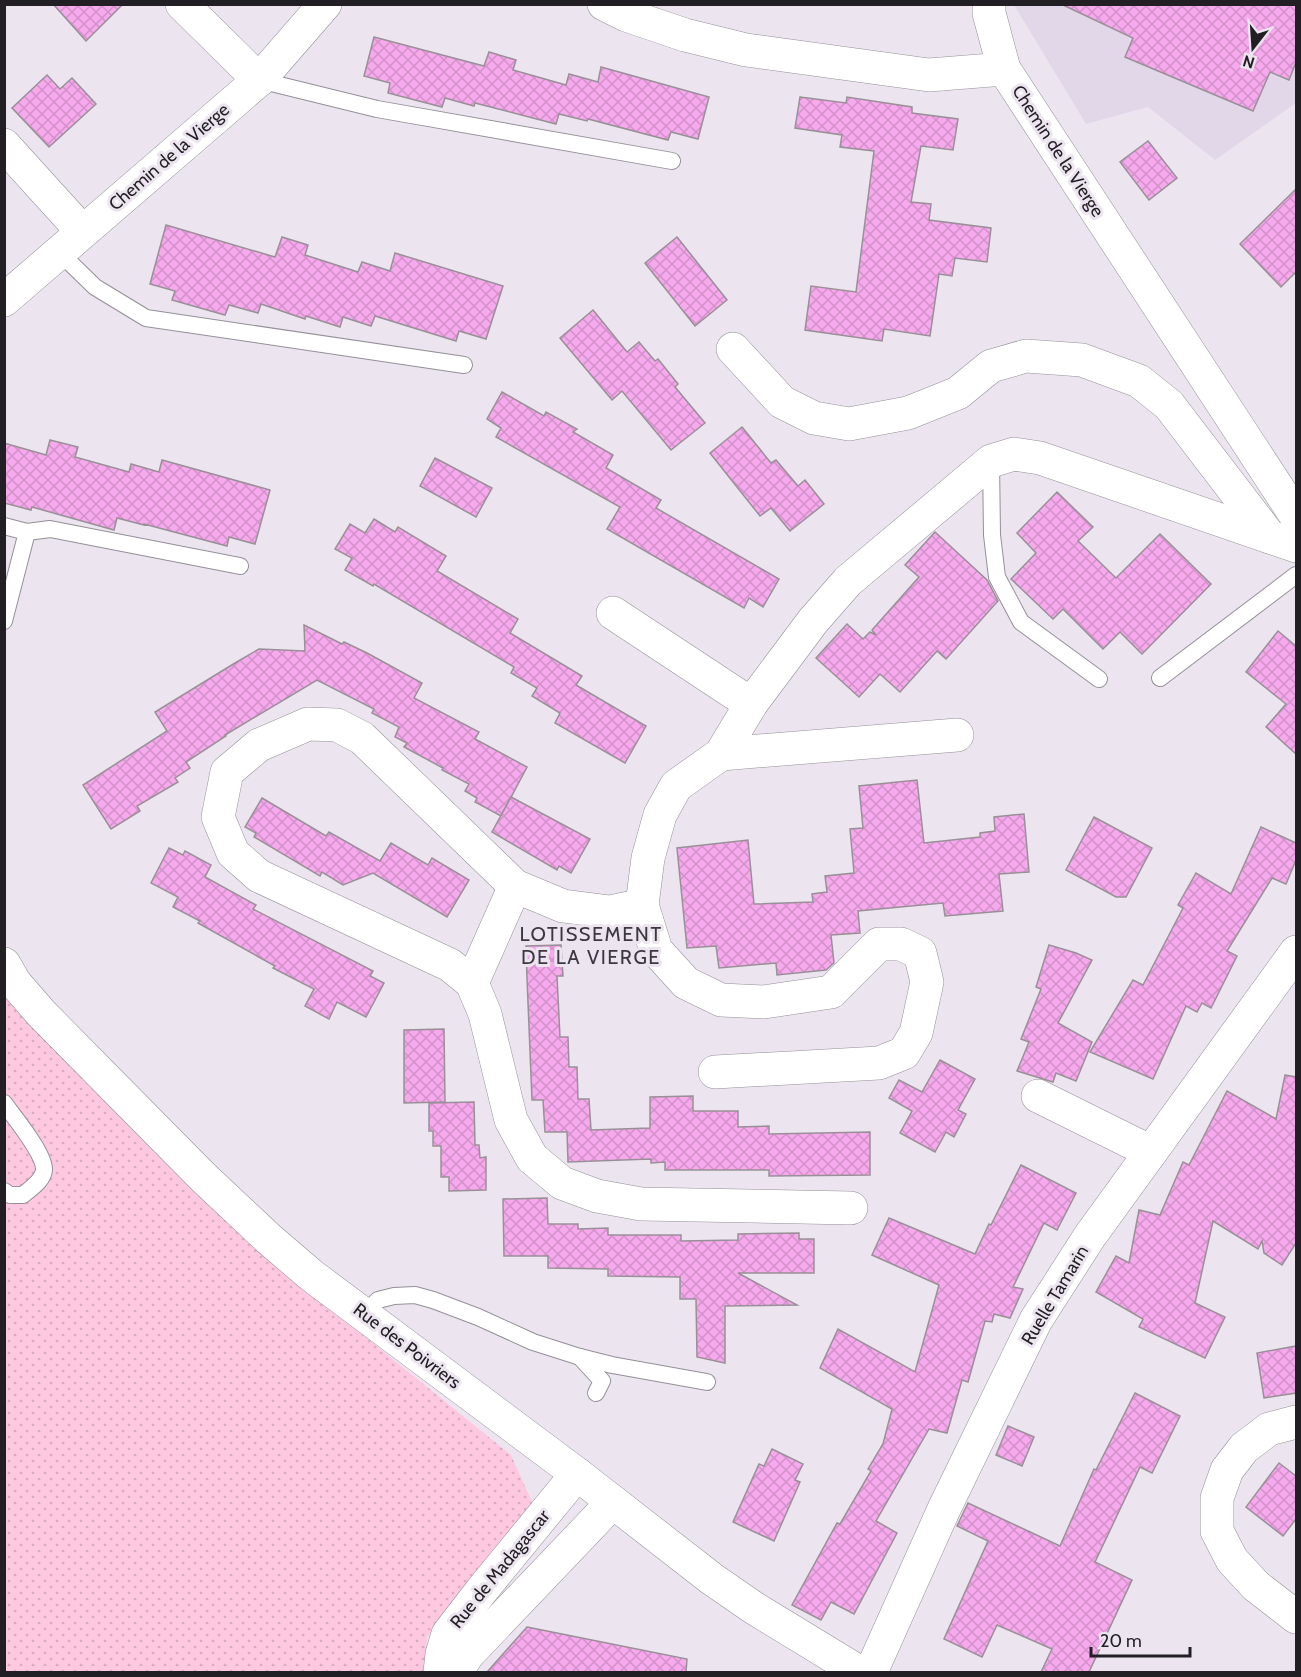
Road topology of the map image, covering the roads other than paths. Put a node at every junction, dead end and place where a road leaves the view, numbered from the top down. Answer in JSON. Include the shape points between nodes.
{"nodes":[{"id":1,"x":182,"y":4,"type":"edge"},
{"id":2,"x":325,"y":4,"type":"edge"},
{"id":3,"x":604,"y":4,"type":"edge"},
{"id":4,"x":989,"y":4,"type":"edge"},
{"id":5,"x":1004,"y":69,"type":"junction"},
{"id":6,"x":259,"y":80,"type":"junction"},
{"id":7,"x":4,"y":146,"type":"edge"},
{"id":8,"x":672,"y":161,"type":"dead end"},
{"id":9,"x":71,"y":242,"type":"junction"},
{"id":10,"x":4,"y":300,"type":"edge"},
{"id":11,"x":733,"y":349,"type":"dead end"},
{"id":12,"x":464,"y":365,"type":"dead end"},
{"id":13,"x":991,"y":461,"type":"junction"},
{"id":14,"x":1296,"y":516,"type":"edge"},
{"id":15,"x":4,"y":526,"type":"edge"},
{"id":16,"x":27,"y":532,"type":"junction"},
{"id":17,"x":1283,"y":542,"type":"edge"},
{"id":18,"x":240,"y":566,"type":"dead end"},
{"id":19,"x":1296,"y":575,"type":"edge"},
{"id":20,"x":613,"y":613,"type":"dead end"},
{"id":21,"x":4,"y":621,"type":"edge"},
{"id":22,"x":1160,"y":678,"type":"dead end"},
{"id":23,"x":1099,"y":679,"type":"dead end"},
{"id":24,"x":751,"y":704,"type":"junction"},
{"id":25,"x":957,"y":735,"type":"dead end"},
{"id":26,"x":721,"y":754,"type":"junction"},
{"id":27,"x":516,"y":886,"type":"junction"},
{"id":28,"x":642,"y":904,"type":"junction"},
{"id":29,"x":1296,"y":952,"type":"edge"},
{"id":30,"x":4,"y":964,"type":"edge"},
{"id":31,"x":472,"y":982,"type":"junction"},
{"id":32,"x":715,"y":1072,"type":"dead end"},
{"id":33,"x":1038,"y":1096,"type":"dead end"},
{"id":34,"x":4,"y":1103,"type":"edge"},
{"id":35,"x":1151,"y":1152,"type":"junction"},
{"id":36,"x":4,"y":1191,"type":"edge"},
{"id":37,"x":851,"y":1208,"type":"dead end"},
{"id":38,"x":364,"y":1314,"type":"junction"},
{"id":39,"x":580,"y":1357,"type":"junction"},
{"id":40,"x":707,"y":1382,"type":"dead end"},
{"id":41,"x":596,"y":1393,"type":"dead end"},
{"id":42,"x":1296,"y":1422,"type":"edge"},
{"id":43,"x":577,"y":1474,"type":"junction"},
{"id":44,"x":613,"y":1502,"type":"junction"},
{"id":45,"x":1296,"y":1617,"type":"edge"},
{"id":46,"x":440,"y":1672,"type":"edge"},
{"id":47,"x":456,"y":1672,"type":"edge"},
{"id":48,"x":859,"y":1672,"type":"edge"},
{"id":49,"x":871,"y":1672,"type":"edge"}],
"edges":[{"from":1,"to":6,"type":"street"},
{"from":2,"to":6,"type":"street","name":"Chemin de la Vierge"},
{"from":3,"to":5,"type":"street","name":"Chemin de la Vierge","via":[[685,35],[746,50],[929,75]]},
{"from":4,"to":5,"type":"street"},
{"from":5,"to":14,"type":"street","name":"Chemin de la Vierge"},
{"from":6,"to":8,"type":"lane","via":[[377,109]]},
{"from":6,"to":9,"type":"street","name":"Chemin de la Vierge"},
{"from":7,"to":9,"type":"street"},
{"from":9,"to":10,"type":"street","name":"Chemin de la Vierge"},
{"from":9,"to":12,"type":"lane","via":[[95,287],[146,318]]},
{"from":11,"to":17,"type":"street","via":[[782,402],[814,418],[849,424],[908,413],[958,393],[991,366],[1026,356],[1082,360],[1139,381],[1169,405]]},
{"from":13,"to":17,"type":"street","via":[[1014,454],[1040,458]]},
{"from":13,"to":23,"type":"lane","via":[[997,577],[1021,622]]},
{"from":13,"to":24,"type":"street","via":[[848,581]]},
{"from":15,"to":16,"type":"lane"},
{"from":16,"to":18,"type":"lane","via":[[50,529]]},
{"from":16,"to":21,"type":"lane"},
{"from":19,"to":22,"type":"lane"},
{"from":20,"to":24,"type":"street"},
{"from":24,"to":26,"type":"street"},
{"from":25,"to":26,"type":"street"},
{"from":26,"to":28,"type":"street","via":[[676,786],[660,815],[648,858]]},
{"from":27,"to":28,"type":"street","via":[[563,906],[610,912]]},
{"from":27,"to":31,"type":"street"},
{"from":27,"to":31,"type":"street","via":[[362,738],[337,725],[308,724],[259,745],[227,772],[218,817],[233,853],[259,876],[450,965]]},
{"from":28,"to":32,"type":"street","via":[[656,950],[686,983],[721,1000],[764,1002],[831,992],[879,944],[901,944],[920,953],[927,982],[916,1033],[904,1053],[879,1063]]},
{"from":29,"to":35,"type":"street","name":"Ruelle Tamarin"},
{"from":30,"to":38,"type":"street","name":"Rue des Poivriers","via":[[41,1013],[203,1177],[311,1275]]},
{"from":31,"to":37,"type":"street","via":[[485,1014],[511,1120],[532,1158],[562,1183],[597,1196],[641,1204]]},
{"from":33,"to":35,"type":"street"},
{"from":34,"to":36,"type":"lane","via":[[42,1156],[44,1170],[39,1182],[23,1195]]},
{"from":35,"to":49,"type":"street","name":"Ruelle Tamarin","via":[[1036,1320],[944,1509]]},
{"from":38,"to":39,"type":"lane","via":[[378,1300],[415,1295]]},
{"from":38,"to":43,"type":"street","name":"Rue des Poivriers"},
{"from":39,"to":40,"type":"lane"},
{"from":39,"to":41,"type":"lane","via":[[602,1382]]},
{"from":42,"to":45,"type":"street","via":[[1269,1429],[1244,1448],[1227,1470],[1217,1498],[1217,1531],[1240,1569]]},
{"from":43,"to":44,"type":"street","name":"Rue des Poivriers"},
{"from":43,"to":46,"type":"street","name":"Rue de Madagascar","via":[[448,1634]]},
{"from":44,"to":47,"type":"street","name":"Rue de Madagascar","via":[[468,1654]]},
{"from":44,"to":48,"type":"street","name":"Rue des Poivriers","via":[[712,1579]]}]}
